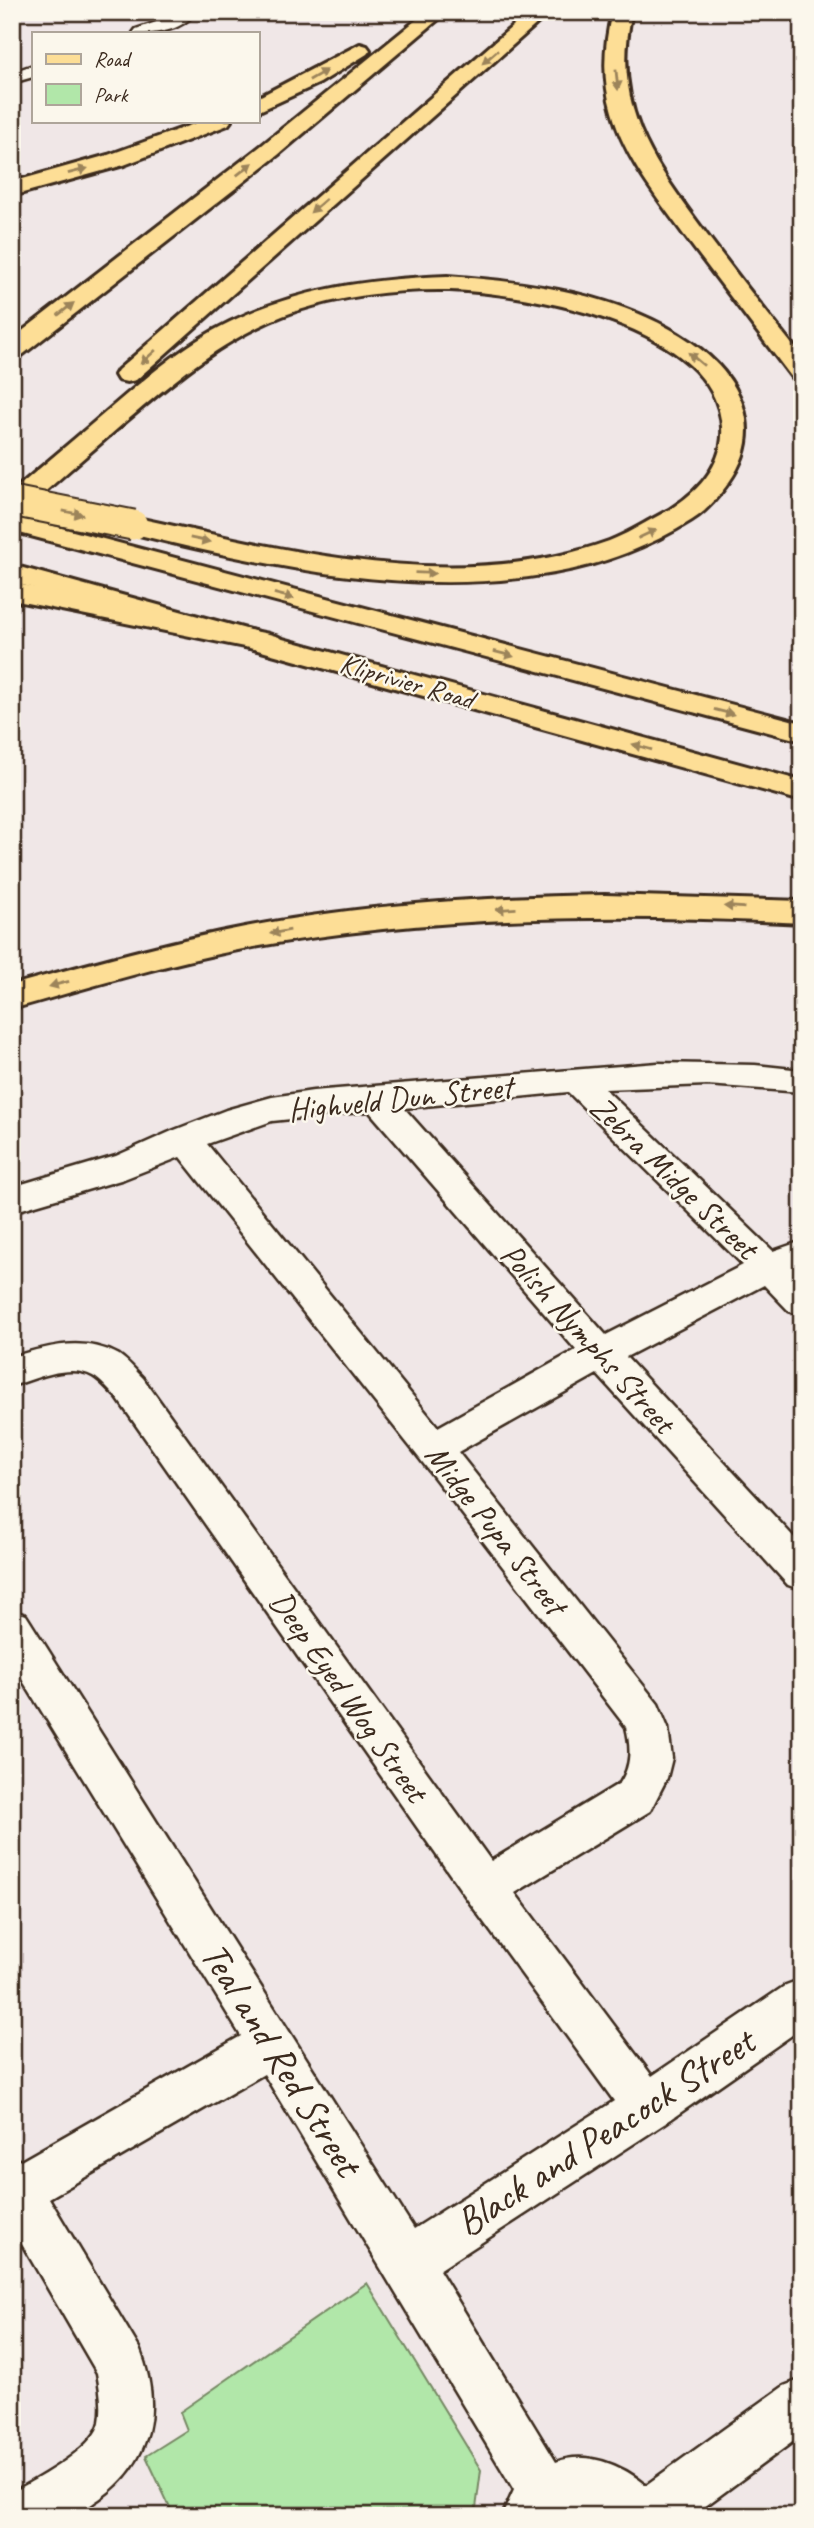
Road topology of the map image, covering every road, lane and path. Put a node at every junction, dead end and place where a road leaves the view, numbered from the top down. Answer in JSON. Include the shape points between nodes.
{"nodes":[{"id":1,"x":187,"y":12,"type":"edge"},
{"id":2,"x":412,"y":12,"type":"edge"},
{"id":3,"x":438,"y":12,"type":"edge"},
{"id":4,"x":541,"y":12,"type":"edge"},
{"id":5,"x":622,"y":12,"type":"edge"},
{"id":6,"x":145,"y":32,"type":"edge"},
{"id":7,"x":32,"y":71,"type":"edge"},
{"id":8,"x":12,"y":79,"type":"edge"},
{"id":9,"x":259,"y":105,"type":"edge"},
{"id":10,"x":218,"y":122,"type":"edge"},
{"id":11,"x":12,"y":189,"type":"edge"},
{"id":12,"x":14,"y":349,"type":"edge"},
{"id":13,"x":802,"y":374,"type":"edge"},
{"id":14,"x":106,"y":394,"type":"dead end"},
{"id":15,"x":33,"y":458,"type":"dead end"},
{"id":16,"x":12,"y":477,"type":"edge"},
{"id":17,"x":12,"y":503,"type":"edge"},
{"id":18,"x":12,"y":523,"type":"edge"},
{"id":19,"x":12,"y":573,"type":"edge"},
{"id":20,"x":12,"y":591,"type":"edge"},
{"id":21,"x":68,"y":596,"type":"junction"},
{"id":22,"x":802,"y":732,"type":"edge"},
{"id":23,"x":802,"y":791,"type":"edge"},
{"id":24,"x":802,"y":912,"type":"edge"},
{"id":25,"x":12,"y":997,"type":"edge"},
{"id":26,"x":577,"y":1081,"type":"junction"},
{"id":27,"x":802,"y":1081,"type":"edge"},
{"id":28,"x":378,"y":1100,"type":"junction"},
{"id":29,"x":184,"y":1139,"type":"junction"},
{"id":30,"x":12,"y":1200,"type":"edge"},
{"id":31,"x":802,"y":1254,"type":"edge"},
{"id":32,"x":767,"y":1268,"type":"junction"},
{"id":33,"x":802,"y":1301,"type":"edge"},
{"id":34,"x":601,"y":1354,"type":"junction"},
{"id":35,"x":12,"y":1372,"type":"edge"},
{"id":36,"x":433,"y":1448,"type":"junction"},
{"id":37,"x":802,"y":1573,"type":"edge"},
{"id":38,"x":12,"y":1627,"type":"edge"},
{"id":39,"x":485,"y":1888,"type":"junction"},
{"id":40,"x":802,"y":2001,"type":"edge"},
{"id":41,"x":272,"y":2044,"type":"junction"},
{"id":42,"x":647,"y":2107,"type":"junction"},
{"id":43,"x":14,"y":2188,"type":"edge"},
{"id":44,"x":407,"y":2262,"type":"junction"},
{"id":45,"x":802,"y":2404,"type":"edge"},
{"id":46,"x":537,"y":2505,"type":"edge"},
{"id":47,"x":24,"y":2516,"type":"edge"},
{"id":48,"x":638,"y":2516,"type":"edge"},
{"id":49,"x":648,"y":2516,"type":"edge"}],
"edges":[{"from":1,"to":6,"type":"street","via":[[177,21]]},
{"from":9,"to":2,"type":"main road","one_way":true,"via":[[353,55]]},
{"from":12,"to":3,"type":"main road","one_way":true,"via":[[270,150]]},
{"from":4,"to":14,"type":"main road","one_way":true},
{"from":5,"to":13,"type":"main road","one_way":true,"via":[[617,83],[636,147],[671,201]]},
{"from":7,"to":8,"type":"street"},
{"from":11,"to":10,"type":"main road","one_way":true,"via":[[116,160]]},
{"from":15,"to":16,"type":"main road"},
{"from":17,"to":17,"type":"main road","one_way":true,"bridge":true,"via":[[375,569],[468,573],[559,564],[620,547],[691,508],[721,475],[735,427],[725,392],[705,366],[670,339],[619,314],[522,289],[391,286],[286,308],[212,342],[171,370]]},
{"from":18,"to":22,"type":"main road","name":"Kliprivier Road","one_way":true},
{"from":19,"to":21,"type":"main road"},
{"from":20,"to":21,"type":"main road"},
{"from":23,"to":21,"type":"main road","name":"Kliprivier Road","one_way":true,"via":[[269,643]]},
{"from":24,"to":25,"type":"main road","one_way":true,"via":[[630,906],[362,920],[254,937]]},
{"from":26,"to":27,"type":"street","name":"Highveld Dun Street","via":[[754,1074]]},
{"from":26,"to":28,"type":"street","name":"Highveld Dun Street"},
{"from":26,"to":32,"type":"street","name":"Zebra Midge Street"},
{"from":28,"to":29,"type":"street","name":"Highveld Dun Street","via":[[327,1101],[252,1114]]},
{"from":28,"to":34,"type":"street","name":"Polish Nymphs Street"},
{"from":29,"to":30,"type":"street","name":"Highveld Dun Street","via":[[144,1159]]},
{"from":29,"to":36,"type":"street","name":"Midge Pupa Street"},
{"from":31,"to":32,"type":"street"},
{"from":32,"to":33,"type":"street","name":"Zebra Midge Street"},
{"from":32,"to":34,"type":"street"},
{"from":34,"to":36,"type":"street"},
{"from":34,"to":37,"type":"street","name":"Polish Nymphs Street"},
{"from":35,"to":39,"type":"street","name":"Deep Eyed Wog Street","via":[[63,1357],[86,1359],[106,1366],[130,1388]]},
{"from":36,"to":39,"type":"street","name":"Midge Pupa Street","via":[[643,1717],[651,1736],[647,1781],[635,1797]]},
{"from":38,"to":41,"type":"street","name":"Teal and Red Street"},
{"from":39,"to":42,"type":"street","name":"Deep Eyed Wog Street"},
{"from":40,"to":42,"type":"street","name":"Black and Peacock Street"},
{"from":41,"to":43,"type":"street"},
{"from":41,"to":44,"type":"street","name":"Teal and Red Street"},
{"from":42,"to":44,"type":"street","name":"Black and Peacock Street"},
{"from":43,"to":47,"type":"street","via":[[121,2366],[129,2395],[121,2442],[102,2466]]},
{"from":44,"to":46,"type":"street","name":"Teal and Red Street"},
{"from":45,"to":49,"type":"street"},
{"from":46,"to":48,"type":"street","via":[[559,2486],[590,2482],[618,2494]]}]}
